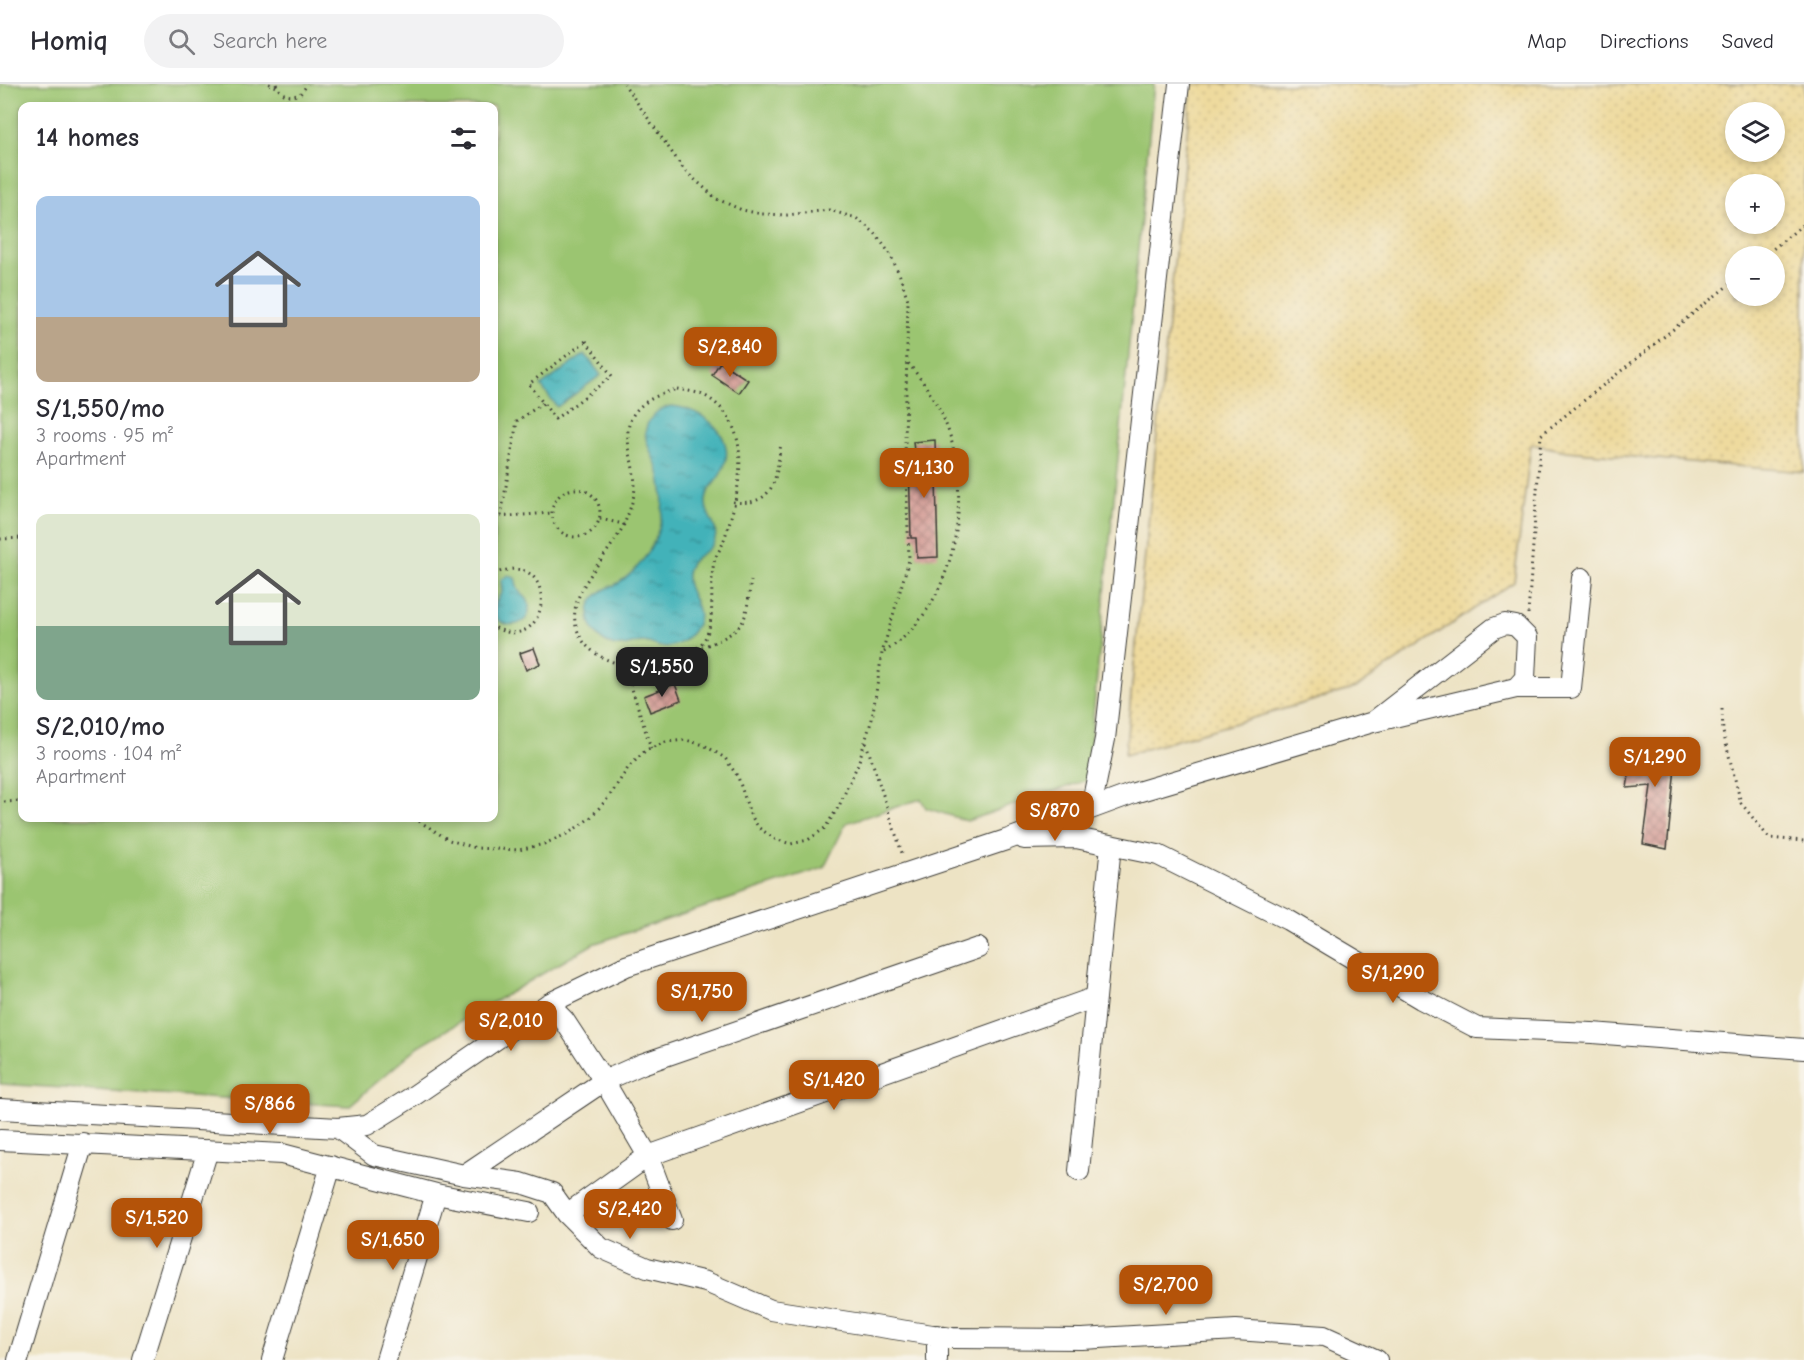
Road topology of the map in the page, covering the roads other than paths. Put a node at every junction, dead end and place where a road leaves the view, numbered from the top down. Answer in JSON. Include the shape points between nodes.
{"nodes":[{"id":1,"x":1179,"y":84,"type":"edge"},
{"id":2,"x":1582,"y":578,"type":"dead end"},
{"id":3,"x":1516,"y":688,"type":"junction"},
{"id":4,"x":1373,"y":722,"type":"junction"},
{"id":5,"x":1092,"y":808,"type":"junction"},
{"id":6,"x":1006,"y":840,"type":"junction"},
{"id":7,"x":1111,"y":845,"type":"junction"},
{"id":8,"x":978,"y":948,"type":"dead end"},
{"id":9,"x":1096,"y":997,"type":"junction"},
{"id":10,"x":548,"y":1004,"type":"junction"},
{"id":11,"x":1804,"y":1049,"type":"edge"},
{"id":12,"x":604,"y":1081,"type":"junction"},
{"id":13,"x":0,"y":1109,"type":"edge"},
{"id":14,"x":338,"y":1128,"type":"junction"},
{"id":15,"x":0,"y":1140,"type":"edge"},
{"id":16,"x":83,"y":1143,"type":"junction"},
{"id":17,"x":208,"y":1149,"type":"junction"},
{"id":18,"x":648,"y":1156,"type":"junction"},
{"id":19,"x":331,"y":1166,"type":"junction"},
{"id":20,"x":1079,"y":1170,"type":"dead end"},
{"id":21,"x":464,"y":1175,"type":"junction"},
{"id":22,"x":436,"y":1194,"type":"junction"},
{"id":23,"x":529,"y":1212,"type":"dead end"},
{"id":24,"x":567,"y":1214,"type":"junction"},
{"id":25,"x":672,"y":1220,"type":"dead end"},
{"id":26,"x":937,"y":1335,"type":"junction"},
{"id":27,"x":18,"y":1360,"type":"edge"},
{"id":28,"x":143,"y":1360,"type":"edge"},
{"id":29,"x":272,"y":1360,"type":"edge"},
{"id":30,"x":386,"y":1360,"type":"edge"},
{"id":31,"x":937,"y":1360,"type":"edge"},
{"id":32,"x":1377,"y":1360,"type":"edge"}],
"edges":[{"from":1,"to":5,"type":"street","via":[[1105,739]]},
{"from":2,"to":3,"type":"street","via":[[1571,688]]},
{"from":3,"to":4,"type":"street"},
{"from":3,"to":4,"type":"street","via":[[1525,678],[1527,637],[1516,626],[1505,624],[1494,628]]},
{"from":4,"to":5,"type":"street"},
{"from":5,"to":6,"type":"street"},
{"from":6,"to":7,"type":"street","via":[[1077,838]]},
{"from":6,"to":10,"type":"street","via":[[626,966]]},
{"from":7,"to":9,"type":"street"},
{"from":7,"to":11,"type":"street","via":[[1158,855],[1238,894],[1477,1028]]},
{"from":8,"to":12,"type":"street","via":[[642,1064]]},
{"from":9,"to":18,"type":"street"},
{"from":9,"to":20,"type":"street"},
{"from":10,"to":12,"type":"street","via":[[564,1020]]},
{"from":10,"to":14,"type":"street","via":[[367,1125]]},
{"from":12,"to":18,"type":"street"},
{"from":12,"to":21,"type":"street"},
{"from":13,"to":14,"type":"street"},
{"from":14,"to":21,"type":"street","via":[[374,1155]]},
{"from":15,"to":16,"type":"street"},
{"from":16,"to":17,"type":"street"},
{"from":16,"to":27,"type":"street"},
{"from":17,"to":19,"type":"street","via":[[282,1154]]},
{"from":17,"to":28,"type":"street"},
{"from":18,"to":24,"type":"street"},
{"from":18,"to":25,"type":"street"},
{"from":19,"to":22,"type":"street"},
{"from":19,"to":29,"type":"street"},
{"from":21,"to":24,"type":"street","via":[[552,1192]]},
{"from":22,"to":23,"type":"street"},
{"from":22,"to":30,"type":"street"},
{"from":24,"to":26,"type":"street","via":[[601,1248],[647,1268],[706,1282],[771,1310]]},
{"from":26,"to":31,"type":"street"},
{"from":26,"to":32,"type":"street","via":[[1082,1339],[1236,1330],[1324,1336]]}]}
